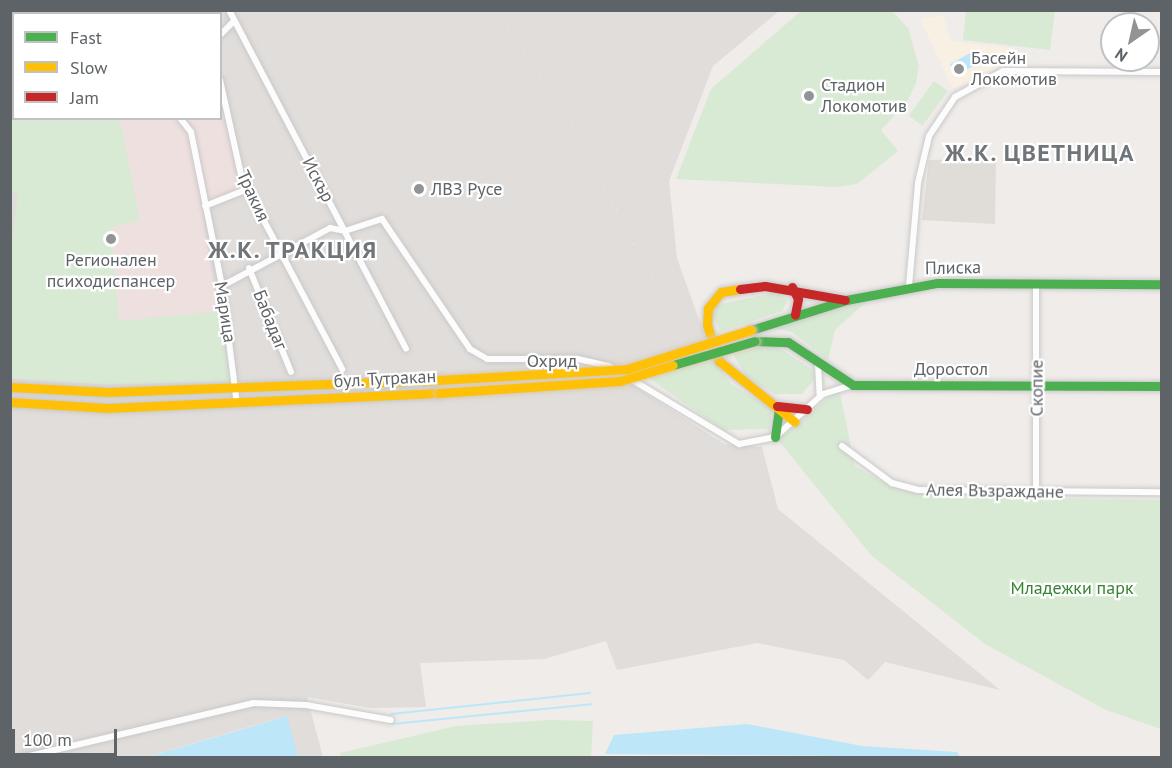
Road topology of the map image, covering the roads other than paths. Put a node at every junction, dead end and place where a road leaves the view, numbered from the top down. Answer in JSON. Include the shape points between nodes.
{"nodes":[{"id":1,"x":229,"y":10,"type":"edge"},
{"id":2,"x":234,"y":21,"type":"junction"},
{"id":3,"x":222,"y":33,"type":"edge"},
{"id":4,"x":1161,"y":72,"type":"edge"},
{"id":5,"x":222,"y":88,"type":"edge"},
{"id":6,"x":182,"y":120,"type":"edge"},
{"id":7,"x":248,"y":189,"type":"junction"},
{"id":8,"x":205,"y":206,"type":"junction"},
{"id":9,"x":345,"y":231,"type":"junction"},
{"id":10,"x":280,"y":251,"type":"junction"},
{"id":11,"x":249,"y":268,"type":"junction"},
{"id":12,"x":1036,"y":283,"type":"junction"},
{"id":13,"x":1161,"y":284,"type":"edge"},
{"id":14,"x":222,"y":286,"type":"junction"},
{"id":15,"x":909,"y":286,"type":"junction"},
{"id":16,"x":792,"y":287,"type":"junction"},
{"id":17,"x":846,"y":300,"type":"junction"},
{"id":18,"x":795,"y":315,"type":"junction"},
{"id":19,"x":751,"y":330,"type":"joint"},
{"id":20,"x":406,"y":349,"type":"dead end"},
{"id":21,"x":818,"y":364,"type":"junction"},
{"id":22,"x":342,"y":369,"type":"dead end"},
{"id":23,"x":291,"y":372,"type":"dead end"},
{"id":24,"x":853,"y":385,"type":"junction"},
{"id":25,"x":1037,"y":385,"type":"junction"},
{"id":26,"x":1161,"y":386,"type":"edge"},
{"id":27,"x":10,"y":387,"type":"edge"},
{"id":28,"x":236,"y":389,"type":"junction"},
{"id":29,"x":820,"y":397,"type":"junction"},
{"id":30,"x":10,"y":402,"type":"edge"},
{"id":31,"x":237,"y":404,"type":"junction"},
{"id":32,"x":776,"y":407,"type":"junction"},
{"id":33,"x":807,"y":409,"type":"junction"},
{"id":34,"x":795,"y":422,"type":"junction"},
{"id":35,"x":775,"y":437,"type":"junction"},
{"id":36,"x":842,"y":447,"type":"dead end"},
{"id":37,"x":1036,"y":492,"type":"junction"},
{"id":38,"x":1161,"y":492,"type":"edge"},
{"id":39,"x":391,"y":720,"type":"dead end"},
{"id":40,"x":21,"y":758,"type":"edge"}],
"edges":[{"from":1,"to":2,"type":"street","name":"Искър"},
{"from":2,"to":3,"type":"street"},
{"from":2,"to":9,"type":"street","name":"Искър"},
{"from":4,"to":15,"type":"street","via":[[1003,71],[955,97],[929,136],[918,183]]},
{"from":5,"to":7,"type":"street","name":"Тракия"},
{"from":6,"to":8,"type":"street","name":"Марица","via":[[191,132]]},
{"from":7,"to":8,"type":"street"},
{"from":7,"to":10,"type":"street","name":"Тракия"},
{"from":8,"to":14,"type":"street","name":"Марица"},
{"from":9,"to":10,"type":"street","via":[[330,228]]},
{"from":9,"to":20,"type":"street","name":"Искър"},
{"from":9,"to":35,"type":"street","name":"Охрид","via":[[377,219],[386,222],[470,349],[487,358],[578,359],[609,366],[740,444]]},
{"from":10,"to":11,"type":"street"},
{"from":10,"to":22,"type":"street","name":"Тракия"},
{"from":11,"to":14,"type":"street"},
{"from":11,"to":23,"type":"street","name":"Бабадаг"},
{"from":12,"to":13,"type":"main road","name":"Плиска"},
{"from":12,"to":15,"type":"main road","name":"Плиска"},
{"from":12,"to":25,"type":"street","name":"Скопие"},
{"from":14,"to":28,"type":"street","name":"Марица"},
{"from":15,"to":17,"type":"main road","name":"Плиска"},
{"from":16,"to":17,"type":"main road"},
{"from":16,"to":18,"type":"main road","via":[[798,299]]},
{"from":16,"to":32,"type":"main road","via":[[721,292],[713,297],[706,317],[718,361]]},
{"from":17,"to":18,"type":"main road","name":"Плиска"},
{"from":18,"to":19,"type":"main road","name":"Плиска"},
{"from":19,"to":28,"type":"main road","name":"бул. Тутракан","bridge":true,"via":[[627,369]]},
{"from":21,"to":24,"type":"main road"},
{"from":21,"to":29,"type":"street"},
{"from":21,"to":31,"type":"main road","name":"бул. Тутракан","bridge":true,"via":[[788,342],[755,341],[620,381]]},
{"from":24,"to":25,"type":"main road","name":"Доростол"},
{"from":24,"to":29,"type":"street"},
{"from":25,"to":26,"type":"main road","name":"Доростол"},
{"from":25,"to":37,"type":"street","name":"Скопие"},
{"from":27,"to":28,"type":"main road","name":"бул. Тутракан"},
{"from":28,"to":31,"type":"street","name":"Марица"},
{"from":29,"to":33,"type":"street","name":"Охрид"},
{"from":30,"to":31,"type":"main road","name":"бул. Тутракан","via":[[108,408]]},
{"from":32,"to":33,"type":"main road"},
{"from":32,"to":34,"type":"main road"},
{"from":32,"to":35,"type":"main road"},
{"from":33,"to":34,"type":"street","name":"Охрид"},
{"from":34,"to":35,"type":"street","name":"Охрид"},
{"from":36,"to":37,"type":"street","name":"Алея Възраждане","via":[[892,483],[918,490]]},
{"from":37,"to":38,"type":"street","name":"Алея Възраждане"},
{"from":39,"to":40,"type":"street","via":[[306,705],[253,703]]}]}
